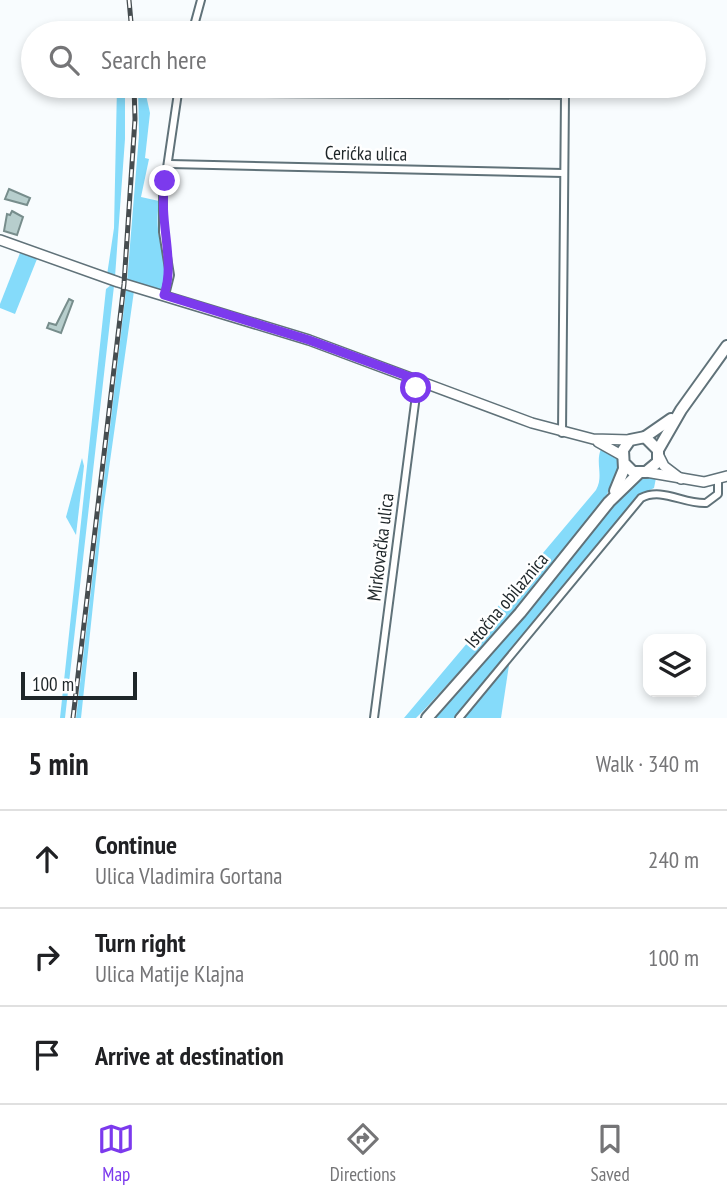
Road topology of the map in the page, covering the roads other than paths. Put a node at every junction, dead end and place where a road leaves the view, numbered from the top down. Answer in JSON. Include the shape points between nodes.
{"nodes":[{"id":1,"x":201,"y":0,"type":"edge"},
{"id":2,"x":195,"y":21,"type":"edge"},
{"id":3,"x":178,"y":98,"type":"edge"},
{"id":4,"x":565,"y":98,"type":"edge"},
{"id":5,"x":170,"y":164,"type":"junction"},
{"id":6,"x":563,"y":173,"type":"junction"},
{"id":7,"x":0,"y":240,"type":"edge"},
{"id":8,"x":164,"y":295,"type":"junction"},
{"id":9,"x":727,"y":346,"type":"edge"},
{"id":10,"x":418,"y":380,"type":"junction"},
{"id":11,"x":681,"y":410,"type":"junction"},
{"id":12,"x":562,"y":433,"type":"junction"},
{"id":13,"x":645,"y":438,"type":"junction"},
{"id":14,"x":593,"y":439,"type":"junction"},
{"id":15,"x":630,"y":440,"type":"junction"},
{"id":16,"x":659,"y":453,"type":"junction"},
{"id":17,"x":623,"y":459,"type":"junction"},
{"id":18,"x":643,"y":473,"type":"junction"},
{"id":19,"x":723,"y":478,"type":"edge"},
{"id":20,"x":682,"y":480,"type":"junction"},
{"id":21,"x":609,"y":502,"type":"junction"},
{"id":22,"x":374,"y":718,"type":"edge"},
{"id":23,"x":427,"y":718,"type":"edge"},
{"id":24,"x":459,"y":718,"type":"edge"}],
"edges":[{"from":1,"to":2,"type":"street"},
{"from":3,"to":5,"type":"street"},
{"from":4,"to":6,"type":"street"},
{"from":5,"to":6,"type":"street","name":"Cerićka ulica"},
{"from":5,"to":8,"type":"street","via":[[162,212],[170,275]]},
{"from":6,"to":12,"type":"street"},
{"from":7,"to":8,"type":"main road"},
{"from":8,"to":10,"type":"main road"},
{"from":9,"to":11,"type":"main road"},
{"from":10,"to":12,"type":"main road"},
{"from":10,"to":22,"type":"street","name":"Mirkovačka ulica"},
{"from":11,"to":13,"type":"main road"},
{"from":11,"to":16,"type":"main road"},
{"from":12,"to":14,"type":"main road"},
{"from":13,"to":15,"type":"main road"},
{"from":13,"to":16,"type":"main road"},
{"from":14,"to":15,"type":"main road"},
{"from":14,"to":17,"type":"main road"},
{"from":15,"to":17,"type":"main road"},
{"from":16,"to":18,"type":"main road","via":[[655,466]]},
{"from":16,"to":20,"type":"main road","via":[[664,466]]},
{"from":17,"to":18,"type":"main road"},
{"from":17,"to":21,"type":"main road","name":"Istočna obilaznica"},
{"from":18,"to":20,"type":"main road"},
{"from":18,"to":21,"type":"main road","name":"Istočna obilaznica"},
{"from":19,"to":20,"type":"main road"},
{"from":19,"to":24,"type":"street","via":[[718,494],[706,503],[662,493],[641,498]]},
{"from":21,"to":23,"type":"main road","name":"Istočna obilaznica"}]}
